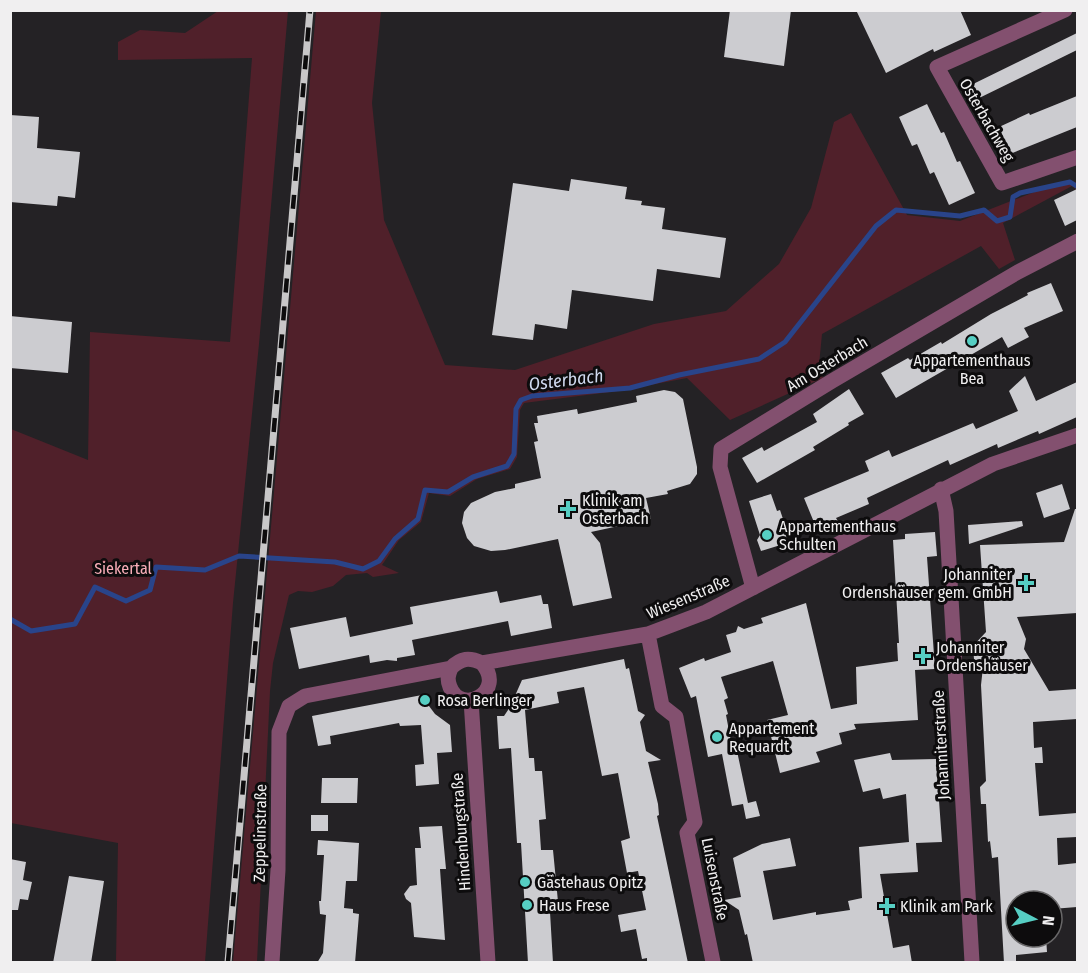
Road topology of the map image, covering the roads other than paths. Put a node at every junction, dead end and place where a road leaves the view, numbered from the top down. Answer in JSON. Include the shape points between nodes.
{"nodes":[{"id":1,"x":1065,"y":10,"type":"edge"},
{"id":2,"x":1032,"y":17,"type":"edge"},
{"id":3,"x":1077,"y":157,"type":"edge"},
{"id":4,"x":1077,"y":241,"type":"edge"},
{"id":5,"x":1077,"y":435,"type":"edge"},
{"id":6,"x":941,"y":489,"type":"junction"},
{"id":7,"x":753,"y":588,"type":"junction"},
{"id":8,"x":648,"y":634,"type":"junction"},
{"id":9,"x":482,"y":663,"type":"junction"},
{"id":10,"x":451,"y":668,"type":"junction"},
{"id":11,"x":471,"y":700,"type":"junction"},
{"id":12,"x":289,"y":706,"type":"joint"},
{"id":13,"x":272,"y":963,"type":"edge"},
{"id":14,"x":488,"y":963,"type":"edge"},
{"id":15,"x":713,"y":963,"type":"edge"},
{"id":16,"x":972,"y":963,"type":"edge"}],
"edges":[{"from":1,"to":2,"type":"street"},
{"from":2,"to":3,"type":"street","name":"Osterbachweg","via":[[937,67],[1002,183]]},
{"from":4,"to":7,"type":"street","name":"Am Osterbach","via":[[721,449],[720,467]]},
{"from":5,"to":6,"type":"street","name":"Wiesenstraße","via":[[993,464]]},
{"from":6,"to":7,"type":"street","name":"Wiesenstraße"},
{"from":6,"to":16,"type":"street","name":"Johanniterstraße","via":[[946,511]]},
{"from":7,"to":8,"type":"street","name":"Wiesenstraße","via":[[706,612]]},
{"from":8,"to":9,"type":"street","name":"Wiesenstraße"},
{"from":8,"to":15,"type":"street","name":"Luisenstraße","via":[[662,706],[676,717],[695,822],[687,832]]},
{"from":9,"to":10,"type":"street","name":"Wiesenstraße","via":[[467,658]]},
{"from":9,"to":11,"type":"street","via":[[490,677],[489,685],[479,698]]},
{"from":10,"to":11,"type":"street","via":[[451,690],[462,699]]},
{"from":10,"to":12,"type":"street","name":"Wiesenstraße","via":[[305,696]]},
{"from":11,"to":14,"type":"street","name":"Hindenburgstraße"},
{"from":12,"to":13,"type":"street","name":"Zeppelinstraße","via":[[279,732],[278,870]]}]}
